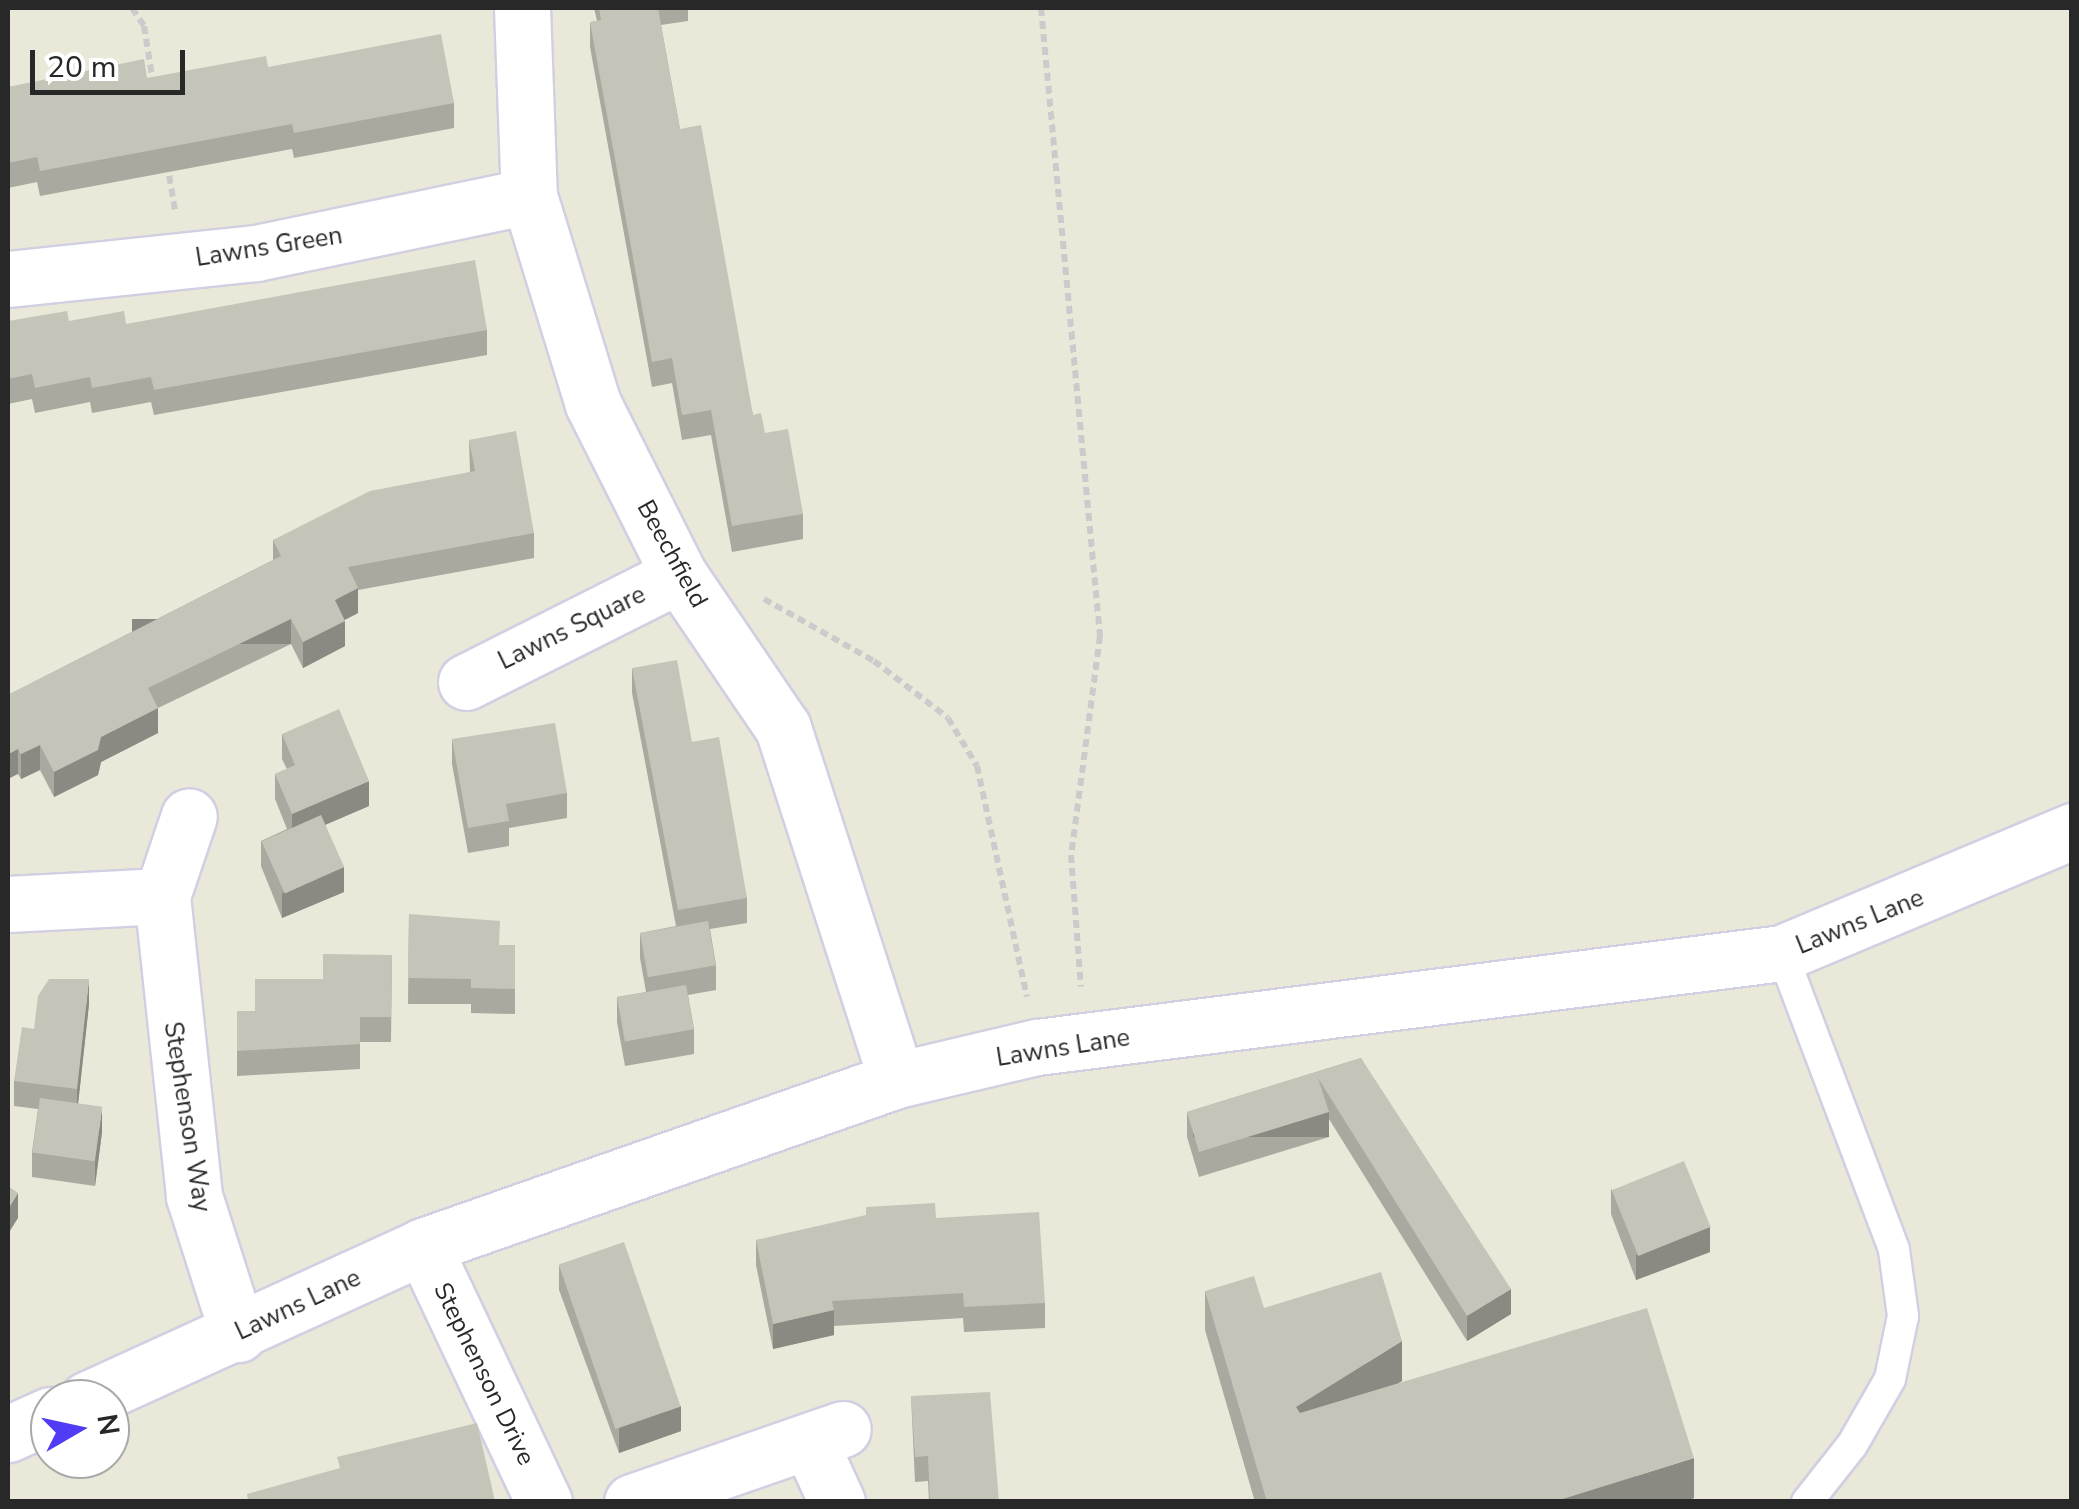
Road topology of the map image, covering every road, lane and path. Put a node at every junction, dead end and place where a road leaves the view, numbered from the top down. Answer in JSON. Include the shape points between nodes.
{"nodes":[{"id":1,"x":132,"y":8,"type":"edge"},
{"id":2,"x":522,"y":8,"type":"edge"},
{"id":3,"x":1041,"y":8,"type":"edge"},
{"id":4,"x":157,"y":104,"type":"edge"},
{"id":5,"x":164,"y":143,"type":"edge"},
{"id":6,"x":529,"y":196,"type":"junction"},
{"id":7,"x":184,"y":261,"type":"junction"},
{"id":8,"x":8,"y":279,"type":"edge"},
{"id":9,"x":679,"y":576,"type":"junction"},
{"id":10,"x":749,"y":588,"type":"dead end"},
{"id":11,"x":466,"y":682,"type":"dead end"},
{"id":12,"x":189,"y":816,"type":"dead end"},
{"id":13,"x":2072,"y":831,"type":"edge"},
{"id":14,"x":162,"y":896,"type":"junction"},
{"id":15,"x":8,"y":904,"type":"edge"},
{"id":16,"x":1782,"y":953,"type":"junction"},
{"id":17,"x":1092,"y":1042,"type":"junction"},
{"id":18,"x":1037,"y":1047,"type":"junction"},
{"id":19,"x":896,"y":1080,"type":"junction"},
{"id":20,"x":422,"y":1246,"type":"junction"},
{"id":21,"x":238,"y":1334,"type":"junction"},
{"id":22,"x":130,"y":1381,"type":"edge"},
{"id":23,"x":544,"y":1502,"type":"edge"},
{"id":24,"x":632,"y":1502,"type":"edge"},
{"id":25,"x":837,"y":1502,"type":"edge"},
{"id":26,"x":1806,"y":1502,"type":"edge"}],
"edges":[{"from":1,"to":4,"type":"path","via":[[144,26]]},
{"from":2,"to":6,"type":"street","name":"Beechfield"},
{"from":3,"to":17,"type":"path","via":[[1100,636],[1071,854],[1078,972]]},
{"from":5,"to":7,"type":"path"},
{"from":6,"to":7,"type":"street","name":"Lawns Green","via":[[256,253]]},
{"from":6,"to":9,"type":"street","name":"Beechfield","via":[[593,404]]},
{"from":7,"to":8,"type":"street","name":"Lawns Green"},
{"from":9,"to":11,"type":"street","name":"Lawns Square"},
{"from":9,"to":19,"type":"street","name":"Beechfield","via":[[783,728]]},
{"from":10,"to":18,"type":"path","via":[[874,661],[948,718],[977,766]]},
{"from":12,"to":14,"type":"street","name":"Stephenson Way"},
{"from":13,"to":16,"type":"street","name":"Lawns Lane"},
{"from":14,"to":15,"type":"street"},
{"from":14,"to":21,"type":"street","name":"Stephenson Way","via":[[194,1196]]},
{"from":16,"to":17,"type":"street","name":"Lawns Lane"},
{"from":16,"to":26,"type":"lane","via":[[1894,1250],[1903,1316],[1890,1379],[1852,1445]]},
{"from":17,"to":18,"type":"street","name":"Lawns Lane"},
{"from":18,"to":19,"type":"street","name":"Lawns Lane"},
{"from":19,"to":20,"type":"street","name":"Lawns Lane"},
{"from":20,"to":21,"type":"street","name":"Lawns Lane"},
{"from":20,"to":23,"type":"street","name":"Stephenson Drive"},
{"from":21,"to":22,"type":"street","name":"Lawns Lane"},
{"from":24,"to":25,"type":"street","via":[[826,1436]]}]}
